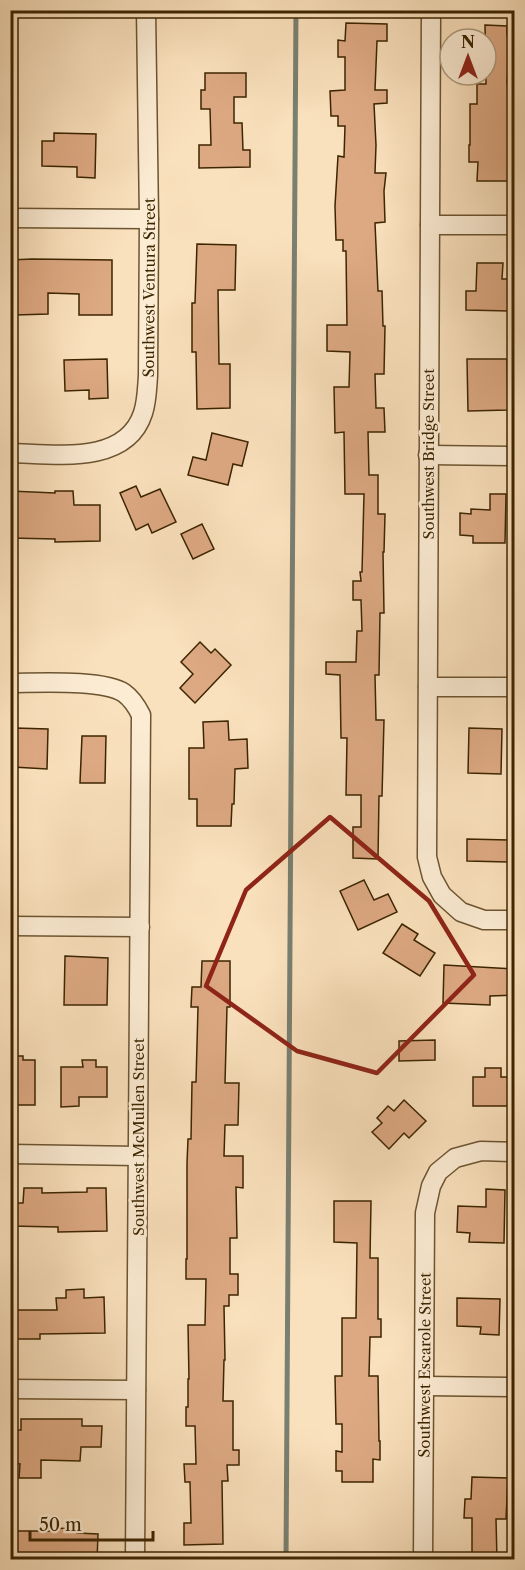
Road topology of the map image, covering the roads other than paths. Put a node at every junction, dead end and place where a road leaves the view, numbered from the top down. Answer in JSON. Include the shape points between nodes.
{"nodes":[{"id":1,"x":146,"y":10,"type":"edge"},
{"id":2,"x":431,"y":10,"type":"edge"},
{"id":3,"x":10,"y":218,"type":"edge"},
{"id":4,"x":149,"y":219,"type":"junction"},
{"id":5,"x":430,"y":225,"type":"junction"},
{"id":6,"x":514,"y":225,"type":"edge"},
{"id":7,"x":10,"y":453,"type":"edge"},
{"id":8,"x":428,"y":455,"type":"junction"},
{"id":9,"x":514,"y":456,"type":"edge"},
{"id":10,"x":10,"y":683,"type":"edge"},
{"id":11,"x":428,"y":687,"type":"junction"},
{"id":12,"x":514,"y":687,"type":"edge"},
{"id":13,"x":514,"y":920,"type":"edge"},
{"id":14,"x":10,"y":926,"type":"edge"},
{"id":15,"x":140,"y":927,"type":"junction"},
{"id":16,"x":514,"y":1152,"type":"edge"},
{"id":17,"x":10,"y":1154,"type":"edge"},
{"id":18,"x":138,"y":1156,"type":"junction"},
{"id":19,"x":425,"y":1386,"type":"junction"},
{"id":20,"x":514,"y":1387,"type":"edge"},
{"id":21,"x":10,"y":1389,"type":"edge"},
{"id":22,"x":136,"y":1390,"type":"junction"},
{"id":23,"x":135,"y":1560,"type":"edge"},
{"id":24,"x":423,"y":1560,"type":"edge"}],
"edges":[{"from":1,"to":4,"type":"street","name":"Southwest Ventura Street"},
{"from":2,"to":5,"type":"street","name":"Southwest Bridge Street"},
{"from":3,"to":4,"type":"street"},
{"from":4,"to":7,"type":"street","name":"Southwest Ventura Street","via":[[147,397],[134,430],[125,440],[98,452]]},
{"from":5,"to":6,"type":"street"},
{"from":5,"to":8,"type":"street","name":"Southwest Bridge Street"},
{"from":8,"to":9,"type":"street"},
{"from":8,"to":11,"type":"street","name":"Southwest Bridge Street"},
{"from":10,"to":15,"type":"street","name":"Southwest McMullen Street","via":[[97,684],[123,692],[141,716]]},
{"from":11,"to":12,"type":"street"},
{"from":11,"to":13,"type":"street","name":"Southwest Bridge Street","via":[[427,857],[432,877],[442,895],[461,912],[484,920]]},
{"from":14,"to":15,"type":"street"},
{"from":15,"to":18,"type":"street","name":"Southwest McMullen Street"},
{"from":16,"to":19,"type":"street","name":"Southwest Escarole Street","via":[[481,1151],[455,1158],[438,1172],[430,1186],[425,1213]]},
{"from":17,"to":18,"type":"street"},
{"from":18,"to":22,"type":"street","name":"Southwest McMullen Street"},
{"from":19,"to":20,"type":"street"},
{"from":19,"to":24,"type":"street","name":"Southwest Escarole Street"},
{"from":21,"to":22,"type":"street"},
{"from":22,"to":23,"type":"street","name":"Southwest McMullen Street"}]}
